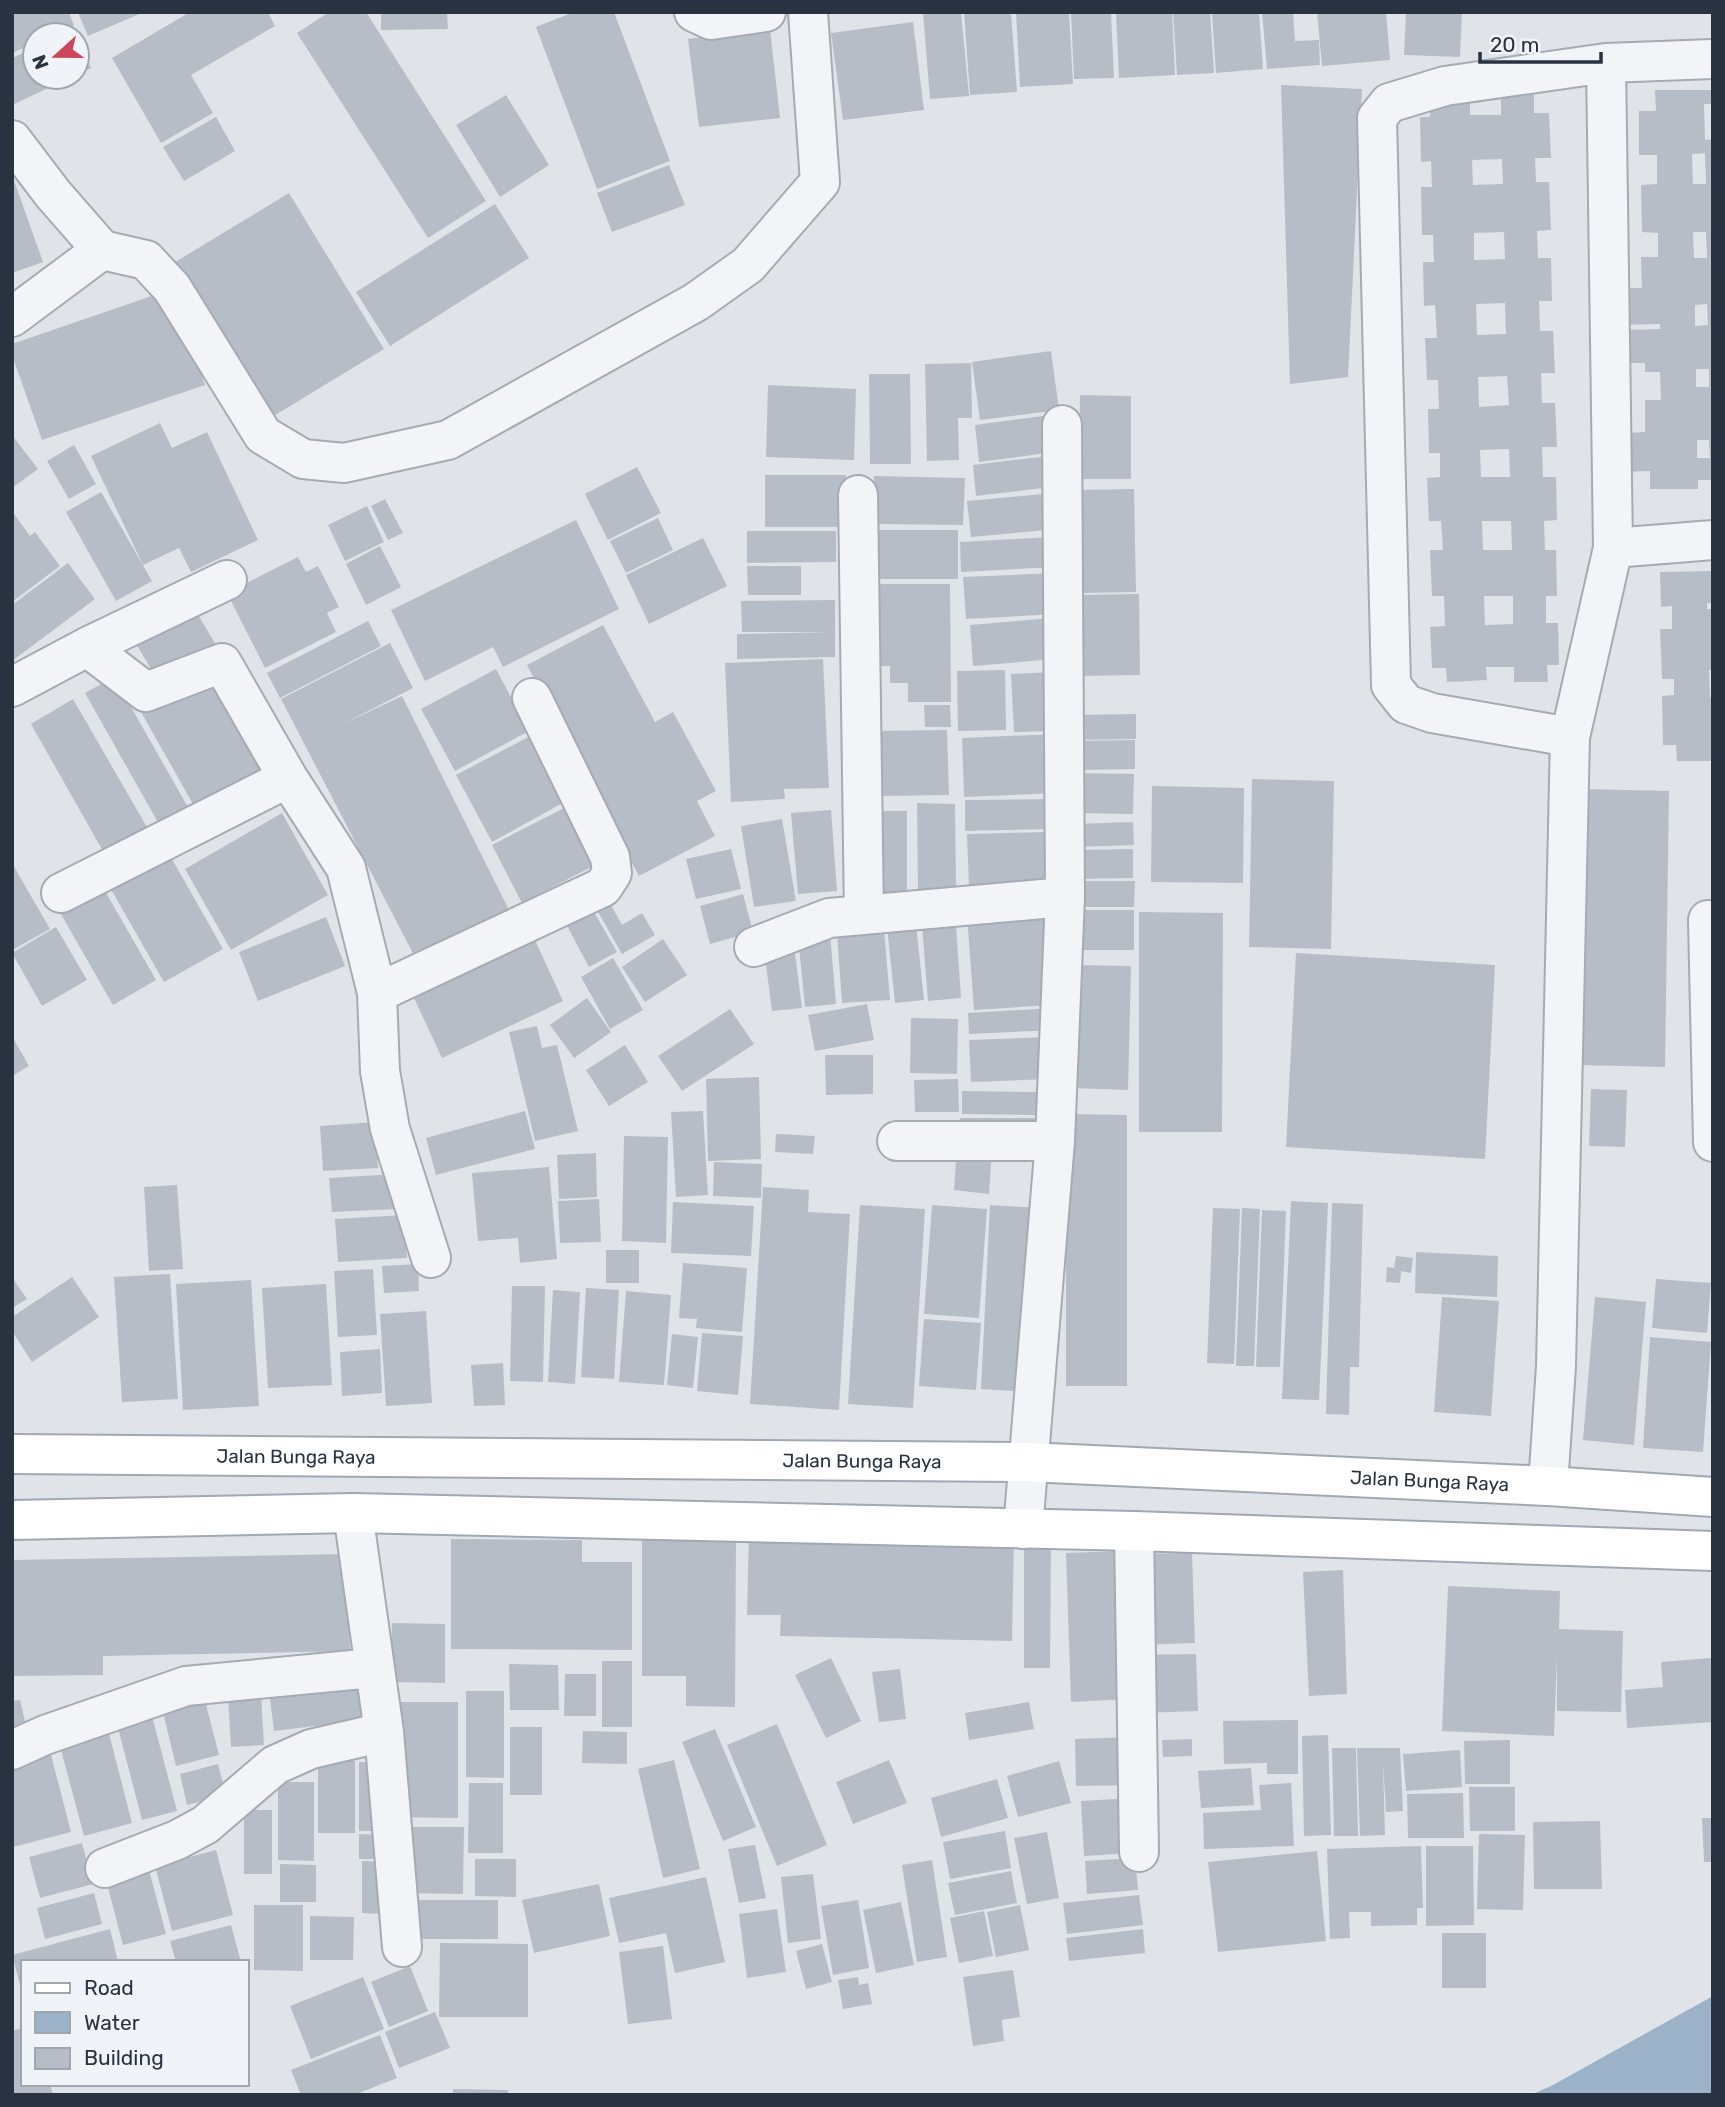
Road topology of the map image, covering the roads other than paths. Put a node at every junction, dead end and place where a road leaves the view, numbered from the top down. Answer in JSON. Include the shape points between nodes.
{"nodes":[{"id":1,"x":694,"y":12,"type":"edge"},
{"id":2,"x":766,"y":12,"type":"edge"},
{"id":3,"x":808,"y":12,"type":"edge"},
{"id":4,"x":1713,"y":59,"type":"edge"},
{"id":5,"x":1606,"y":63,"type":"junction"},
{"id":6,"x":12,"y":140,"type":"edge"},
{"id":7,"x":102,"y":250,"type":"junction"},
{"id":8,"x":12,"y":317,"type":"edge"},
{"id":9,"x":1062,"y":425,"type":"dead end"},
{"id":10,"x":858,"y":495,"type":"dead end"},
{"id":11,"x":1713,"y":540,"type":"edge"},
{"id":12,"x":1613,"y":548,"type":"junction"},
{"id":13,"x":227,"y":580,"type":"dead end"},
{"id":14,"x":87,"y":647,"type":"junction"},
{"id":15,"x":12,"y":687,"type":"edge"},
{"id":16,"x":532,"y":698,"type":"dead end"},
{"id":17,"x":1570,"y":737,"type":"junction"},
{"id":18,"x":288,"y":778,"type":"junction"},
{"id":19,"x":61,"y":893,"type":"dead end"},
{"id":20,"x":1065,"y":897,"type":"junction"},
{"id":21,"x":864,"y":915,"type":"junction"},
{"id":22,"x":1708,"y":920,"type":"dead end"},
{"id":23,"x":754,"y":947,"type":"dead end"},
{"id":24,"x":377,"y":993,"type":"junction"},
{"id":25,"x":897,"y":1141,"type":"dead end"},
{"id":26,"x":1055,"y":1141,"type":"junction"},
{"id":27,"x":1713,"y":1142,"type":"edge"},
{"id":28,"x":431,"y":1258,"type":"dead end"},
{"id":29,"x":12,"y":1454,"type":"edge"},
{"id":30,"x":1027,"y":1462,"type":"junction"},
{"id":31,"x":1548,"y":1486,"type":"junction"},
{"id":32,"x":1609,"y":1490,"type":"junction"},
{"id":33,"x":1713,"y":1497,"type":"edge"},
{"id":34,"x":353,"y":1513,"type":"junction"},
{"id":35,"x":12,"y":1520,"type":"edge"},
{"id":36,"x":1023,"y":1529,"type":"junction"},
{"id":37,"x":1134,"y":1531,"type":"junction"},
{"id":38,"x":1604,"y":1546,"type":"junction"},
{"id":39,"x":1713,"y":1551,"type":"edge"},
{"id":40,"x":373,"y":1668,"type":"junction"},
{"id":41,"x":384,"y":1732,"type":"junction"},
{"id":42,"x":12,"y":1750,"type":"edge"},
{"id":43,"x":1139,"y":1852,"type":"dead end"},
{"id":44,"x":105,"y":1868,"type":"dead end"},
{"id":45,"x":402,"y":1947,"type":"dead end"}],
"edges":[{"from":1,"to":2,"type":"street","via":[[711,20]]},
{"from":3,"to":7,"type":"street","via":[[820,182],[748,265],[696,302],[448,440],[344,463],[303,459],[263,435],[172,288],[146,260]]},
{"from":4,"to":5,"type":"street"},
{"from":5,"to":12,"type":"street"},
{"from":5,"to":17,"type":"street","via":[[1445,86],[1389,103],[1377,118],[1391,685],[1406,704],[1432,713]]},
{"from":6,"to":7,"type":"street"},
{"from":7,"to":8,"type":"street"},
{"from":9,"to":20,"type":"street"},
{"from":10,"to":21,"type":"street"},
{"from":11,"to":12,"type":"street"},
{"from":12,"to":17,"type":"street"},
{"from":13,"to":14,"type":"street"},
{"from":14,"to":15,"type":"street"},
{"from":14,"to":18,"type":"street","via":[[146,692],[222,663]]},
{"from":16,"to":24,"type":"street","via":[[610,857],[612,873],[603,887]]},
{"from":17,"to":31,"type":"street","via":[[1556,1366]]},
{"from":18,"to":19,"type":"street"},
{"from":18,"to":24,"type":"street","via":[[346,867]]},
{"from":20,"to":21,"type":"street"},
{"from":20,"to":26,"type":"street"},
{"from":21,"to":23,"type":"street","via":[[829,918]]},
{"from":22,"to":27,"type":"street"},
{"from":24,"to":28,"type":"street","via":[[380,1072],[390,1129]]},
{"from":25,"to":26,"type":"street"},
{"from":26,"to":30,"type":"street"},
{"from":29,"to":30,"type":"main road","name":"Jalan Bunga Raya"},
{"from":30,"to":31,"type":"main road","name":"Jalan Bunga Raya"},
{"from":30,"to":36,"type":"street"},
{"from":31,"to":32,"type":"main road","name":"Jalan Bunga Raya"},
{"from":32,"to":33,"type":"main road","name":"Jalan Bunga Raya"},
{"from":32,"to":38,"type":"main road"},
{"from":34,"to":35,"type":"main road"},
{"from":34,"to":36,"type":"main road"},
{"from":34,"to":40,"type":"street"},
{"from":36,"to":37,"type":"main road"},
{"from":37,"to":38,"type":"main road"},
{"from":37,"to":43,"type":"street"},
{"from":38,"to":39,"type":"main road"},
{"from":40,"to":41,"type":"street"},
{"from":40,"to":42,"type":"street","via":[[186,1686]]},
{"from":41,"to":44,"type":"street","via":[[311,1749],[275,1765],[205,1825]]},
{"from":41,"to":45,"type":"street"}]}
